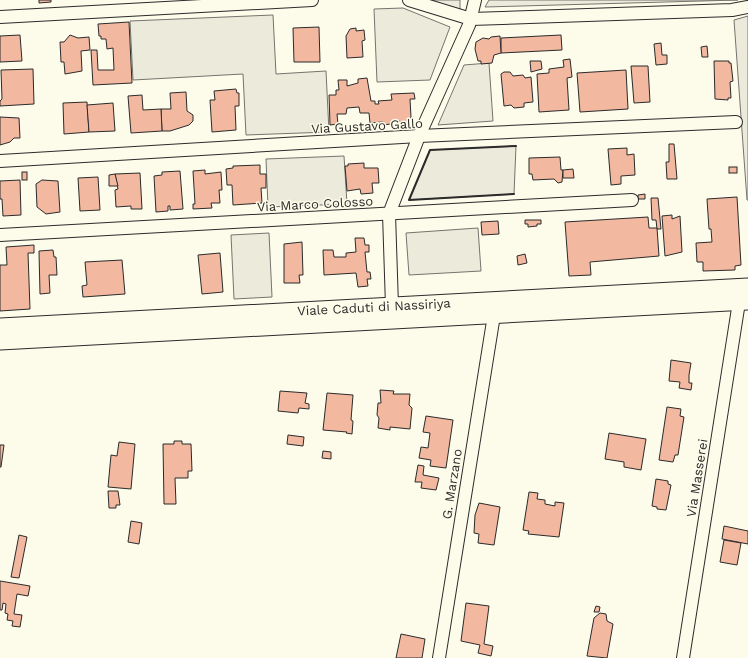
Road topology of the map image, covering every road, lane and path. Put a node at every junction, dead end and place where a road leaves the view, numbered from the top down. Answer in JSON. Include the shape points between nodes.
{"nodes":[{"id":1,"x":312,"y":0,"type":"edge"},
{"id":2,"x":409,"y":0,"type":"edge"},
{"id":3,"x":475,"y":0,"type":"edge"},
{"id":4,"x":748,"y":6,"type":"edge"},
{"id":5,"x":0,"y":17,"type":"edge"},
{"id":6,"x":471,"y":19,"type":"junction"},
{"id":7,"x":736,"y":122,"type":"dead end"},
{"id":8,"x":419,"y":136,"type":"junction"},
{"id":9,"x":0,"y":162,"type":"edge"},
{"id":10,"x":632,"y":200,"type":"dead end"},
{"id":11,"x":389,"y":214,"type":"junction"},
{"id":12,"x":0,"y":235,"type":"edge"},
{"id":13,"x":748,"y":287,"type":"edge"},
{"id":14,"x":744,"y":301,"type":"edge"},
{"id":15,"x":392,"y":306,"type":"junction"},
{"id":16,"x":494,"y":315,"type":"junction"},
{"id":17,"x":0,"y":327,"type":"edge"},
{"id":18,"x":0,"y":341,"type":"edge"},
{"id":19,"x":439,"y":658,"type":"edge"},
{"id":20,"x":682,"y":658,"type":"edge"}],
"edges":[{"from":1,"to":5,"type":"street"},
{"from":2,"to":6,"type":"street"},
{"from":3,"to":6,"type":"street"},
{"from":4,"to":6,"type":"street","via":[[732,10]]},
{"from":6,"to":8,"type":"street"},
{"from":7,"to":8,"type":"street","name":"Via Gustavo Gallo"},
{"from":8,"to":9,"type":"street","name":"Via Gustavo Gallo"},
{"from":8,"to":11,"type":"street"},
{"from":10,"to":11,"type":"street","name":"Via Marco Colosso"},
{"from":11,"to":12,"type":"street","name":"Via Marco Colosso"},
{"from":11,"to":15,"type":"street"},
{"from":13,"to":15,"type":"main road","name":"Viale Caduti di Nassiriya"},
{"from":14,"to":16,"type":"main road","name":"Viale Caduti di Nassiriya"},
{"from":14,"to":20,"type":"street","name":"Via Masserei"},
{"from":15,"to":17,"type":"main road","name":"Viale Caduti di Nassiriya"},
{"from":16,"to":18,"type":"main road","name":"Viale Caduti di Nassiriya"},
{"from":16,"to":19,"type":"street","name":"G. Marzano"}]}
